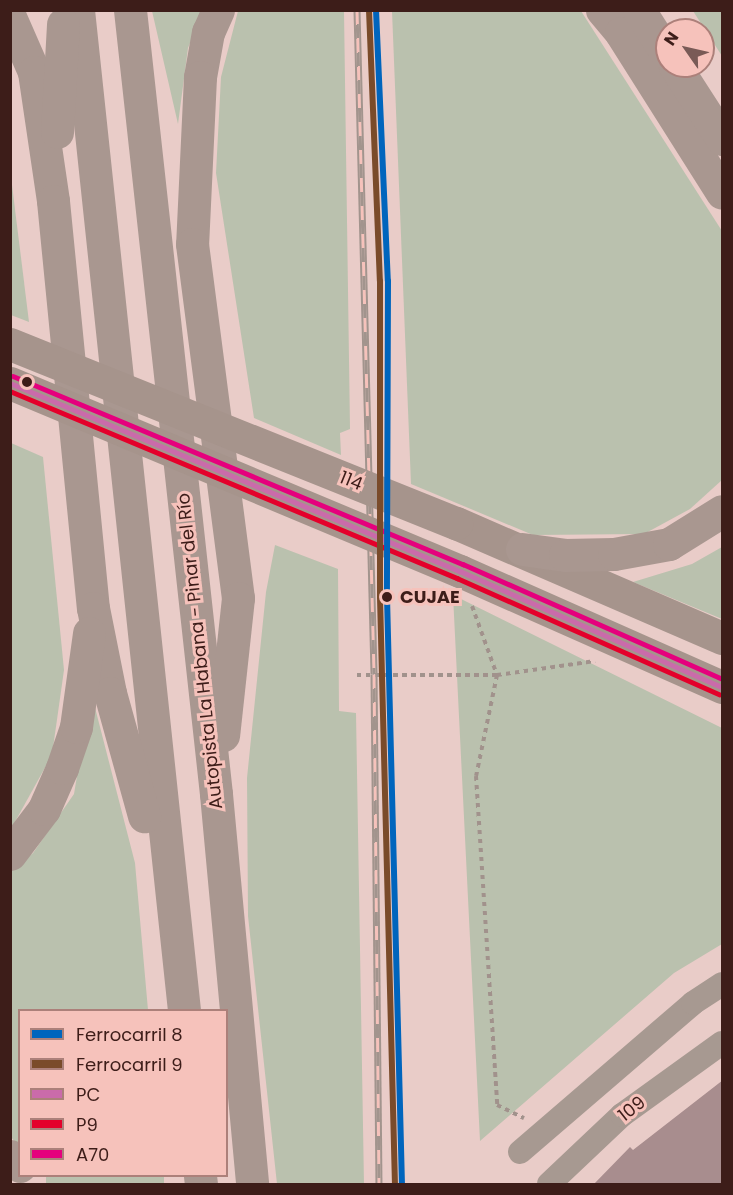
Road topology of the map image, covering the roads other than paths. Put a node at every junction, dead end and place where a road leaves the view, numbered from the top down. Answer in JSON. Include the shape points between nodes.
{"nodes":[{"id":1,"x":64,"y":10,"type":"edge"},
{"id":2,"x":78,"y":10,"type":"edge"},
{"id":3,"x":130,"y":10,"type":"edge"},
{"id":4,"x":218,"y":10,"type":"edge"},
{"id":5,"x":602,"y":10,"type":"edge"},
{"id":6,"x":639,"y":10,"type":"edge"},
{"id":7,"x":10,"y":17,"type":"edge"},
{"id":8,"x":655,"y":35,"type":"edge"},
{"id":9,"x":683,"y":78,"type":"edge"},
{"id":10,"x":723,"y":139,"type":"edge"},
{"id":11,"x":146,"y":156,"type":"junction"},
{"id":12,"x":723,"y":193,"type":"edge"},
{"id":13,"x":53,"y":201,"type":"junction"},
{"id":14,"x":192,"y":244,"type":"junction"},
{"id":15,"x":10,"y":344,"type":"edge"},
{"id":16,"x":10,"y":383,"type":"edge"},
{"id":17,"x":723,"y":511,"type":"edge"},
{"id":18,"x":522,"y":549,"type":"junction"},
{"id":19,"x":93,"y":608,"type":"junction"},
{"id":20,"x":555,"y":613,"type":"junction"},
{"id":21,"x":723,"y":638,"type":"edge"},
{"id":22,"x":723,"y":660,"type":"edge"},
{"id":23,"x":723,"y":687,"type":"edge"},
{"id":24,"x":216,"y":794,"type":"junction"},
{"id":25,"x":10,"y":854,"type":"edge"},
{"id":26,"x":723,"y":984,"type":"edge"},
{"id":27,"x":183,"y":1002,"type":"edge"},
{"id":28,"x":723,"y":1043,"type":"edge"},
{"id":29,"x":520,"y":1152,"type":"dead end"},
{"id":30,"x":252,"y":1185,"type":"edge"},
{"id":31,"x":549,"y":1185,"type":"edge"}],
"edges":[{"from":1,"to":13,"type":"highway"},
{"from":2,"to":27,"type":"highway"},
{"from":3,"to":11,"type":"highway","name":"Autopista La Habana - Pinar del Río"},
{"from":4,"to":14,"type":"highway","via":[[208,32],[200,77]]},
{"from":5,"to":12,"type":"highway","via":[[621,33]]},
{"from":6,"to":8,"type":"highway"},
{"from":7,"to":13,"type":"highway","via":[[34,72]]},
{"from":9,"to":10,"type":"highway"},
{"from":11,"to":14,"type":"highway"},
{"from":11,"to":24,"type":"highway","name":"Autopista La Habana - Pinar del Río"},
{"from":13,"to":19,"type":"highway"},
{"from":14,"to":24,"type":"highway","via":[[238,598]]},
{"from":15,"to":18,"type":"highway","name":"114","bridge":true},
{"from":16,"to":20,"type":"highway","bridge":true},
{"from":17,"to":18,"type":"highway","via":[[669,544],[614,554],[574,555]]},
{"from":18,"to":21,"type":"highway","name":"114"},
{"from":19,"to":25,"type":"highway","via":[[76,727],[44,809]]},
{"from":19,"to":27,"type":"highway","via":[[110,693],[136,777]]},
{"from":20,"to":22,"type":"highway"},
{"from":20,"to":23,"type":"highway"},
{"from":24,"to":30,"type":"highway","name":"Autopista La Habana - Pinar del Río"},
{"from":26,"to":29,"type":"street","via":[[693,1003]]},
{"from":28,"to":31,"type":"street","name":"109","via":[[622,1116]]}]}
